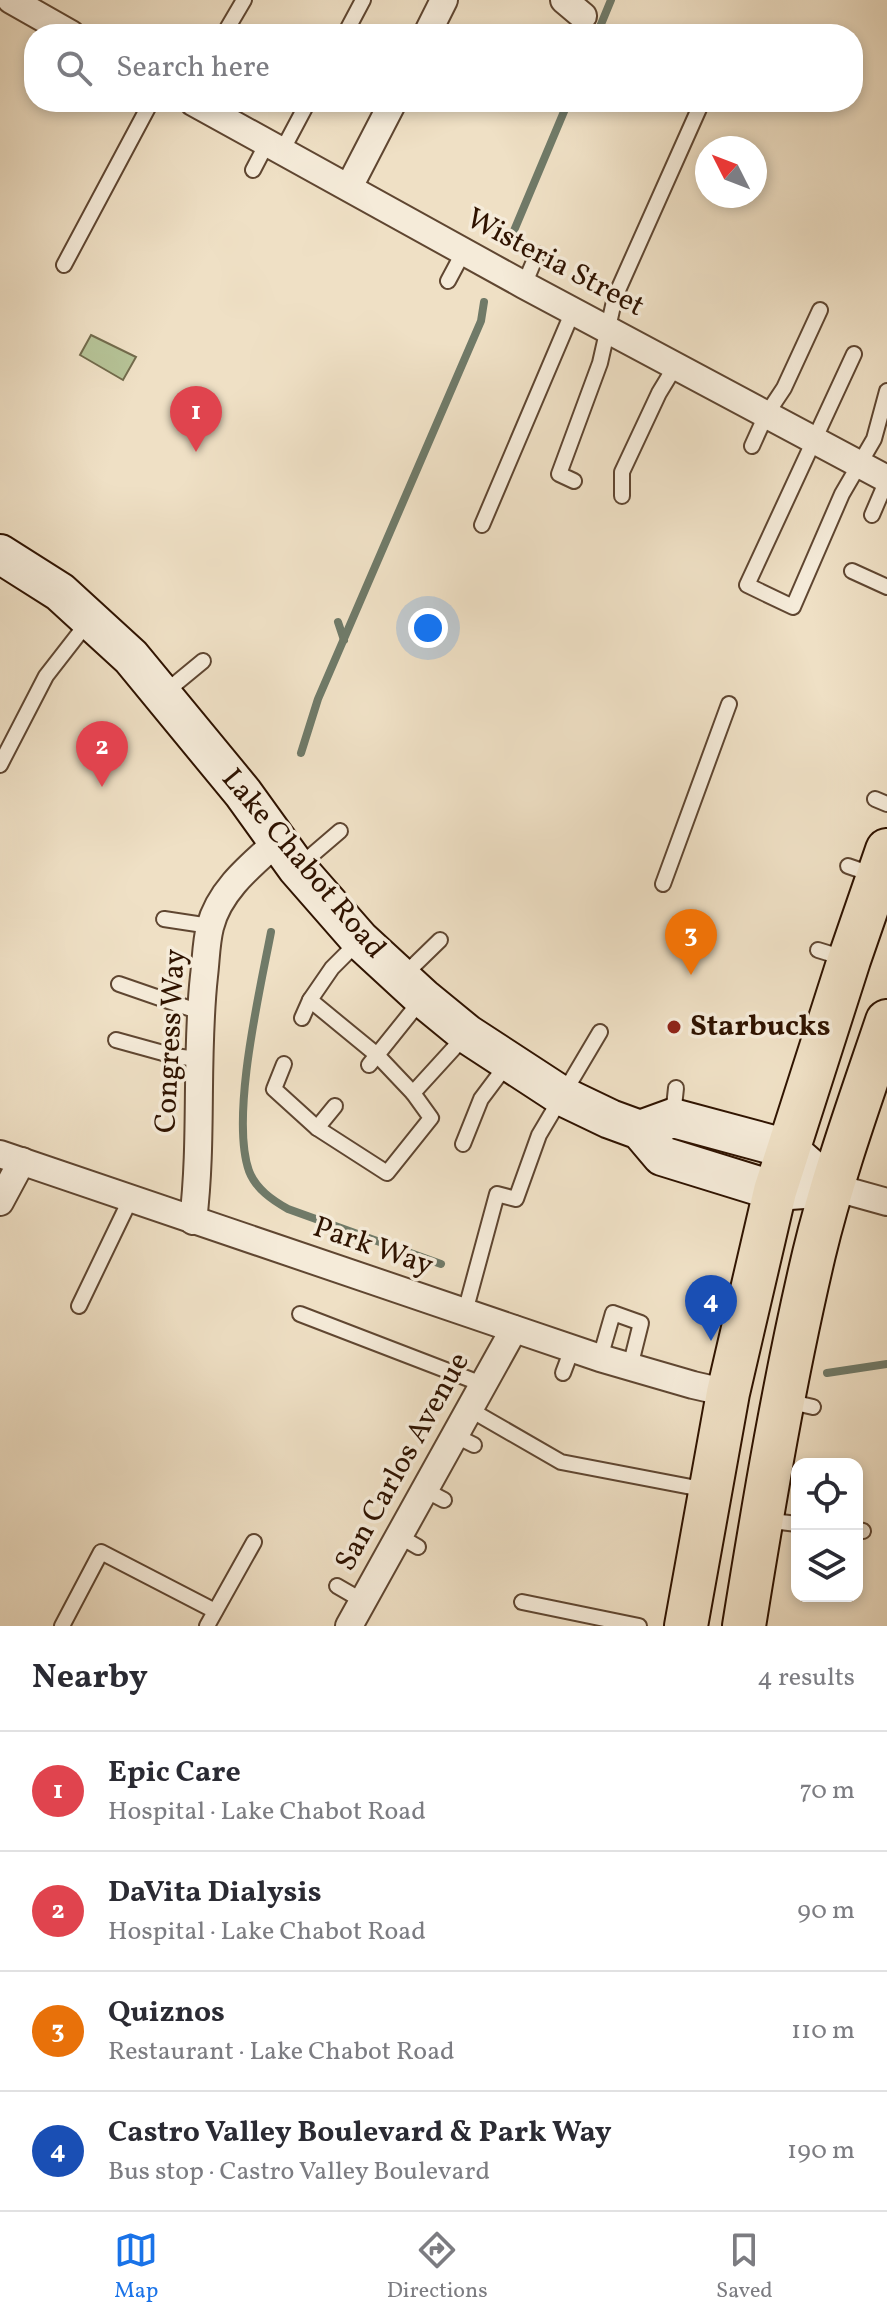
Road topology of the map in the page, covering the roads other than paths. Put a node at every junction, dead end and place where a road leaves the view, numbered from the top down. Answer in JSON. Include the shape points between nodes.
{"nodes":[{"id":1,"x":244,"y":0,"type":"edge"},
{"id":2,"x":363,"y":0,"type":"edge"},
{"id":3,"x":444,"y":0,"type":"edge"},
{"id":4,"x":19,"y":2,"type":"edge"},
{"id":5,"x":55,"y":24,"type":"edge"},
{"id":6,"x":230,"y":24,"type":"edge"},
{"id":7,"x":350,"y":24,"type":"edge"},
{"id":8,"x":432,"y":24,"type":"edge"},
{"id":9,"x":146,"y":112,"type":"edge"},
{"id":10,"x":211,"y":112,"type":"edge"},
{"id":11,"x":301,"y":112,"type":"edge"},
{"id":12,"x":388,"y":112,"type":"edge"},
{"id":13,"x":698,"y":112,"type":"edge"},
{"id":14,"x":275,"y":147,"type":"junction"},
{"id":15,"x":253,"y":170,"type":"dead end"},
{"id":16,"x":349,"y":187,"type":"junction"},
{"id":17,"x":464,"y":251,"type":"junction"},
{"id":18,"x":537,"y":254,"type":"dead end"},
{"id":19,"x":64,"y":265,"type":"dead end"},
{"id":20,"x":448,"y":281,"type":"dead end"},
{"id":21,"x":524,"y":285,"type":"junction"},
{"id":22,"x":820,"y":310,"type":"dead end"},
{"id":23,"x":573,"y":311,"type":"junction"},
{"id":24,"x":609,"y":328,"type":"junction"},
{"id":25,"x":854,"y":354,"type":"dead end"},
{"id":26,"x":676,"y":365,"type":"junction"},
{"id":27,"x":887,"y":391,"type":"edge"},
{"id":28,"x":766,"y":415,"type":"junction"},
{"id":29,"x":814,"y":441,"type":"junction"},
{"id":30,"x":752,"y":446,"type":"dead end"},
{"id":31,"x":858,"y":464,"type":"junction"},
{"id":32,"x":887,"y":479,"type":"edge"},
{"id":33,"x":574,"y":481,"type":"dead end"},
{"id":34,"x":622,"y":496,"type":"dead end"},
{"id":35,"x":872,"y":515,"type":"dead end"},
{"id":36,"x":482,"y":525,"type":"dead end"},
{"id":37,"x":0,"y":554,"type":"edge"},
{"id":38,"x":852,"y":571,"type":"dead end"},
{"id":39,"x":887,"y":587,"type":"edge"},
{"id":40,"x":91,"y":619,"type":"junction"},
{"id":41,"x":203,"y":661,"type":"dead end"},
{"id":42,"x":163,"y":695,"type":"junction"},
{"id":43,"x":729,"y":704,"type":"dead end"},
{"id":44,"x":0,"y":765,"type":"edge"},
{"id":45,"x":340,"y":831,"type":"dead end"},
{"id":46,"x":287,"y":855,"type":"junction"},
{"id":47,"x":871,"y":864,"type":"edge"},
{"id":48,"x":663,"y":884,"type":"dead end"},
{"id":49,"x":164,"y":919,"type":"dead end"},
{"id":50,"x":210,"y":926,"type":"junction"},
{"id":51,"x":360,"y":940,"type":"junction"},
{"id":52,"x":440,"y":940,"type":"dead end"},
{"id":53,"x":119,"y":984,"type":"dead end"},
{"id":54,"x":412,"y":988,"type":"junction"},
{"id":55,"x":310,"y":1000,"type":"junction"},
{"id":56,"x":200,"y":1012,"type":"junction"},
{"id":57,"x":302,"y":1018,"type":"dead end"},
{"id":58,"x":887,"y":1021,"type":"edge"},
{"id":59,"x":600,"y":1032,"type":"dead end"},
{"id":60,"x":467,"y":1034,"type":"junction"},
{"id":61,"x":116,"y":1040,"type":"dead end"},
{"id":62,"x":198,"y":1059,"type":"junction"},
{"id":63,"x":373,"y":1060,"type":"junction"},
{"id":64,"x":508,"y":1063,"type":"junction"},
{"id":65,"x":284,"y":1064,"type":"dead end"},
{"id":66,"x":413,"y":1093,"type":"junction"},
{"id":67,"x":562,"y":1096,"type":"junction"},
{"id":68,"x":335,"y":1106,"type":"dead end"},
{"id":69,"x":663,"y":1112,"type":"junction"},
{"id":70,"x":317,"y":1128,"type":"junction"},
{"id":71,"x":463,"y":1144,"type":"dead end"},
{"id":72,"x":788,"y":1149,"type":"junction"},
{"id":73,"x":11,"y":1158,"type":"edge"},
{"id":74,"x":833,"y":1187,"type":"junction"},
{"id":75,"x":775,"y":1191,"type":"junction"},
{"id":76,"x":131,"y":1198,"type":"junction"},
{"id":77,"x":0,"y":1202,"type":"edge"},
{"id":78,"x":887,"y":1202,"type":"edge"},
{"id":79,"x":193,"y":1221,"type":"junction"},
{"id":80,"x":79,"y":1306,"type":"dead end"},
{"id":81,"x":465,"y":1312,"type":"junction"},
{"id":82,"x":300,"y":1314,"type":"dead end"},
{"id":83,"x":514,"y":1329,"type":"junction"},
{"id":84,"x":600,"y":1358,"type":"junction"},
{"id":85,"x":630,"y":1367,"type":"junction"},
{"id":86,"x":482,"y":1384,"type":"junction"},
{"id":87,"x":728,"y":1393,"type":"junction"},
{"id":88,"x":469,"y":1409,"type":"junction"},
{"id":89,"x":711,"y":1491,"type":"junction"},
{"id":90,"x":780,"y":1522,"type":"edge"},
{"id":91,"x":254,"y":1542,"type":"dead end"},
{"id":92,"x":337,"y":1586,"type":"dead end"},
{"id":93,"x":363,"y":1601,"type":"junction"},
{"id":94,"x":522,"y":1602,"type":"dead end"},
{"id":95,"x":215,"y":1611,"type":"junction"},
{"id":96,"x":62,"y":1626,"type":"edge"},
{"id":97,"x":207,"y":1626,"type":"edge"},
{"id":98,"x":349,"y":1626,"type":"edge"},
{"id":99,"x":639,"y":1626,"type":"edge"},
{"id":100,"x":686,"y":1626,"type":"edge"},
{"id":101,"x":744,"y":1626,"type":"edge"}],
"edges":[{"from":1,"to":6,"type":"lane"},
{"from":2,"to":7,"type":"lane"},
{"from":3,"to":8,"type":"street"},
{"from":4,"to":5,"type":"street"},
{"from":9,"to":19,"type":"lane"},
{"from":10,"to":14,"type":"street","name":"Wisteria Street"},
{"from":11,"to":14,"type":"lane"},
{"from":12,"to":16,"type":"street"},
{"from":13,"to":24,"type":"lane","via":[[615,297]]},
{"from":14,"to":15,"type":"lane"},
{"from":14,"to":16,"type":"street","name":"Wisteria Street"},
{"from":16,"to":17,"type":"street","name":"Wisteria Street"},
{"from":17,"to":20,"type":"lane"},
{"from":17,"to":21,"type":"street","name":"Wisteria Street"},
{"from":18,"to":21,"type":"lane"},
{"from":21,"to":23,"type":"street","name":"Wisteria Street"},
{"from":22,"to":28,"type":"lane"},
{"from":23,"to":24,"type":"street","name":"Wisteria Street"},
{"from":23,"to":36,"type":"lane"},
{"from":24,"to":26,"type":"street","name":"Wisteria Street"},
{"from":24,"to":33,"type":"lane","via":[[559,474]]},
{"from":25,"to":29,"type":"lane"},
{"from":26,"to":28,"type":"street","name":"Wisteria Street"},
{"from":26,"to":34,"type":"lane","via":[[622,472]]},
{"from":27,"to":31,"type":"lane","via":[[874,439]]},
{"from":28,"to":29,"type":"street","name":"Wisteria Street"},
{"from":28,"to":30,"type":"lane"},
{"from":29,"to":31,"type":"street","name":"Wisteria Street"},
{"from":29,"to":31,"type":"lane","via":[[747,585],[793,607]]},
{"from":31,"to":32,"type":"street","name":"Wisteria Street"},
{"from":32,"to":35,"type":"lane"},
{"from":37,"to":40,"type":"main road","name":"Lake Chabot Road"},
{"from":38,"to":39,"type":"lane"},
{"from":40,"to":42,"type":"main road","name":"Lake Chabot Road"},
{"from":40,"to":44,"type":"lane","via":[[46,676]]},
{"from":41,"to":42,"type":"lane"},
{"from":42,"to":46,"type":"main road","name":"Lake Chabot Road"},
{"from":43,"to":48,"type":"lane"},
{"from":45,"to":46,"type":"lane"},
{"from":46,"to":50,"type":"street","name":"Congress Way","via":[[240,875]]},
{"from":46,"to":51,"type":"main road","name":"Lake Chabot Road"},
{"from":47,"to":72,"type":"main road","via":[[833,955]]},
{"from":49,"to":50,"type":"lane"},
{"from":50,"to":56,"type":"street","name":"Congress Way"},
{"from":51,"to":54,"type":"main road","name":"Lake Chabot Road"},
{"from":51,"to":55,"type":"lane"},
{"from":52,"to":54,"type":"lane"},
{"from":53,"to":56,"type":"lane"},
{"from":54,"to":60,"type":"main road","name":"Lake Chabot Road"},
{"from":54,"to":63,"type":"lane"},
{"from":55,"to":57,"type":"lane"},
{"from":55,"to":63,"type":"lane"},
{"from":56,"to":62,"type":"street","name":"Congress Way"},
{"from":58,"to":74,"type":"main road"},
{"from":59,"to":67,"type":"lane"},
{"from":60,"to":64,"type":"main road","name":"Lake Chabot Road"},
{"from":60,"to":66,"type":"lane"},
{"from":61,"to":62,"type":"lane"},
{"from":62,"to":79,"type":"street","name":"Congress Way"},
{"from":63,"to":66,"type":"lane"},
{"from":64,"to":67,"type":"main road","name":"Lake Chabot Road"},
{"from":64,"to":71,"type":"lane","via":[[481,1099]]},
{"from":65,"to":70,"type":"lane","via":[[274,1089]]},
{"from":66,"to":70,"type":"lane","via":[[431,1118],[387,1173]]},
{"from":67,"to":69,"type":"main road","name":"Lake Chabot Road"},
{"from":67,"to":81,"type":"lane","via":[[539,1135],[516,1199],[497,1194]]},
{"from":68,"to":70,"type":"lane"},
{"from":69,"to":72,"type":"main road","name":"Lake Chabot Road"},
{"from":69,"to":75,"type":"main road","name":"Lake Chabot Road","via":[[662,1156]]},
{"from":72,"to":74,"type":"main road","name":"Lake Chabot Road"},
{"from":72,"to":75,"type":"main road"},
{"from":73,"to":76,"type":"street","name":"Park Way"},
{"from":73,"to":77,"type":"street"},
{"from":74,"to":75,"type":"main road","name":"Lake Chabot Road"},
{"from":74,"to":78,"type":"street","name":"Lake Chabot Road"},
{"from":74,"to":90,"type":"main road","via":[[815,1252]]},
{"from":75,"to":87,"type":"main road"},
{"from":76,"to":79,"type":"street","name":"Park Way"},
{"from":76,"to":80,"type":"lane"},
{"from":79,"to":81,"type":"street","name":"Park Way"},
{"from":81,"to":83,"type":"street","name":"Park Way"},
{"from":82,"to":86,"type":"lane"},
{"from":83,"to":84,"type":"street","name":"Park Way","via":[[568,1361]]},
{"from":83,"to":86,"type":"street","name":"San Carlos Avenue"},
{"from":84,"to":85,"type":"street","name":"Park Way"},
{"from":84,"to":85,"type":"lane","via":[[613,1313],[641,1323]]},
{"from":85,"to":87,"type":"street","name":"Park Way"},
{"from":86,"to":88,"type":"street","name":"San Carlos Avenue"},
{"from":87,"to":89,"type":"main road"},
{"from":88,"to":89,"type":"lane","via":[[561,1462]]},
{"from":88,"to":93,"type":"street","name":"San Carlos Avenue","via":[[464,1440],[409,1541]]},
{"from":89,"to":100,"type":"main road"},
{"from":90,"to":101,"type":"main road"},
{"from":91,"to":95,"type":"lane"},
{"from":92,"to":93,"type":"lane"},
{"from":93,"to":98,"type":"street","name":"San Carlos Avenue"},
{"from":94,"to":99,"type":"lane"},
{"from":95,"to":96,"type":"lane","via":[[101,1552]]},
{"from":95,"to":97,"type":"lane"}]}
